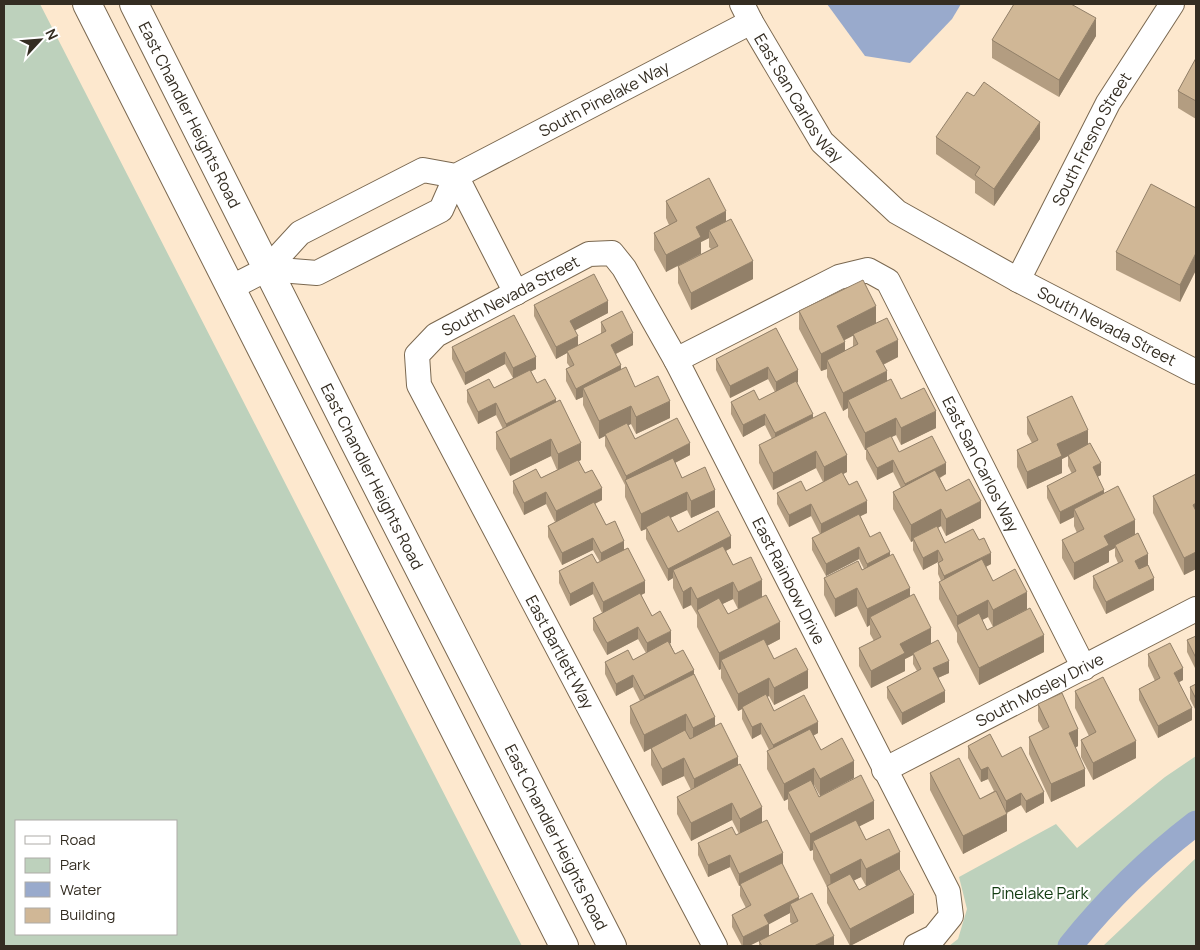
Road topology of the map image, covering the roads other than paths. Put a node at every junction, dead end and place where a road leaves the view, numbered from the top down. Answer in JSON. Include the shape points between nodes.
{"nodes":[{"id":1,"x":87,"y":4,"type":"edge"},
{"id":2,"x":134,"y":4,"type":"edge"},
{"id":3,"x":1172,"y":4,"type":"edge"},
{"id":4,"x":746,"y":13,"type":"edge"},
{"id":5,"x":456,"y":176,"type":"junction"},
{"id":6,"x":612,"y":253,"type":"joint"},
{"id":7,"x":268,"y":269,"type":"junction"},
{"id":8,"x":1018,"y":280,"type":"junction"},
{"id":9,"x":230,"y":288,"type":"junction"},
{"id":10,"x":516,"y":293,"type":"junction"},
{"id":11,"x":417,"y":355,"type":"joint"},
{"id":12,"x":676,"y":360,"type":"junction"},
{"id":13,"x":1196,"y":372,"type":"edge"},
{"id":14,"x":1196,"y":609,"type":"edge"},
{"id":15,"x":1084,"y":668,"type":"junction"},
{"id":16,"x":884,"y":770,"type":"junction"},
{"id":17,"x":564,"y":946,"type":"edge"},
{"id":18,"x":612,"y":946,"type":"edge"},
{"id":19,"x":715,"y":946,"type":"edge"},
{"id":20,"x":916,"y":946,"type":"edge"}],
"edges":[{"from":1,"to":9,"type":"main road"},
{"from":2,"to":7,"type":"main road","name":"East Chandler Heights Road"},
{"from":3,"to":8,"type":"street","name":"South Fresno Street","via":[[1108,103]]},
{"from":4,"to":5,"type":"street","name":"South Pinelake Way"},
{"from":4,"to":8,"type":"street","name":"East San Carlos Way","via":[[822,142],[897,212]]},
{"from":5,"to":7,"type":"street","via":[[423,170],[300,233]]},
{"from":5,"to":7,"type":"street","via":[[442,210],[317,273]]},
{"from":5,"to":10,"type":"street"},
{"from":6,"to":10,"type":"street","name":"South Nevada Street","via":[[589,254]]},
{"from":6,"to":12,"type":"street","name":"East Rainbow Drive","via":[[624,268]]},
{"from":7,"to":9,"type":"street"},
{"from":7,"to":18,"type":"main road","name":"East Chandler Heights Road"},
{"from":8,"to":13,"type":"street","name":"South Nevada Street"},
{"from":9,"to":17,"type":"main road"},
{"from":10,"to":11,"type":"street","name":"South Nevada Street","via":[[436,335]]},
{"from":11,"to":19,"type":"street","name":"East Bartlett Way","via":[[420,385]]},
{"from":12,"to":15,"type":"street","name":"East San Carlos Way","via":[[838,278],[868,270],[888,281]]},
{"from":12,"to":16,"type":"street","name":"East Rainbow Drive"},
{"from":14,"to":15,"type":"street","name":"South Mosley Drive"},
{"from":15,"to":16,"type":"street","name":"South Mosley Drive"},
{"from":16,"to":20,"type":"street","name":"East Rainbow Drive","via":[[948,892],[951,916],[934,937]]}]}
